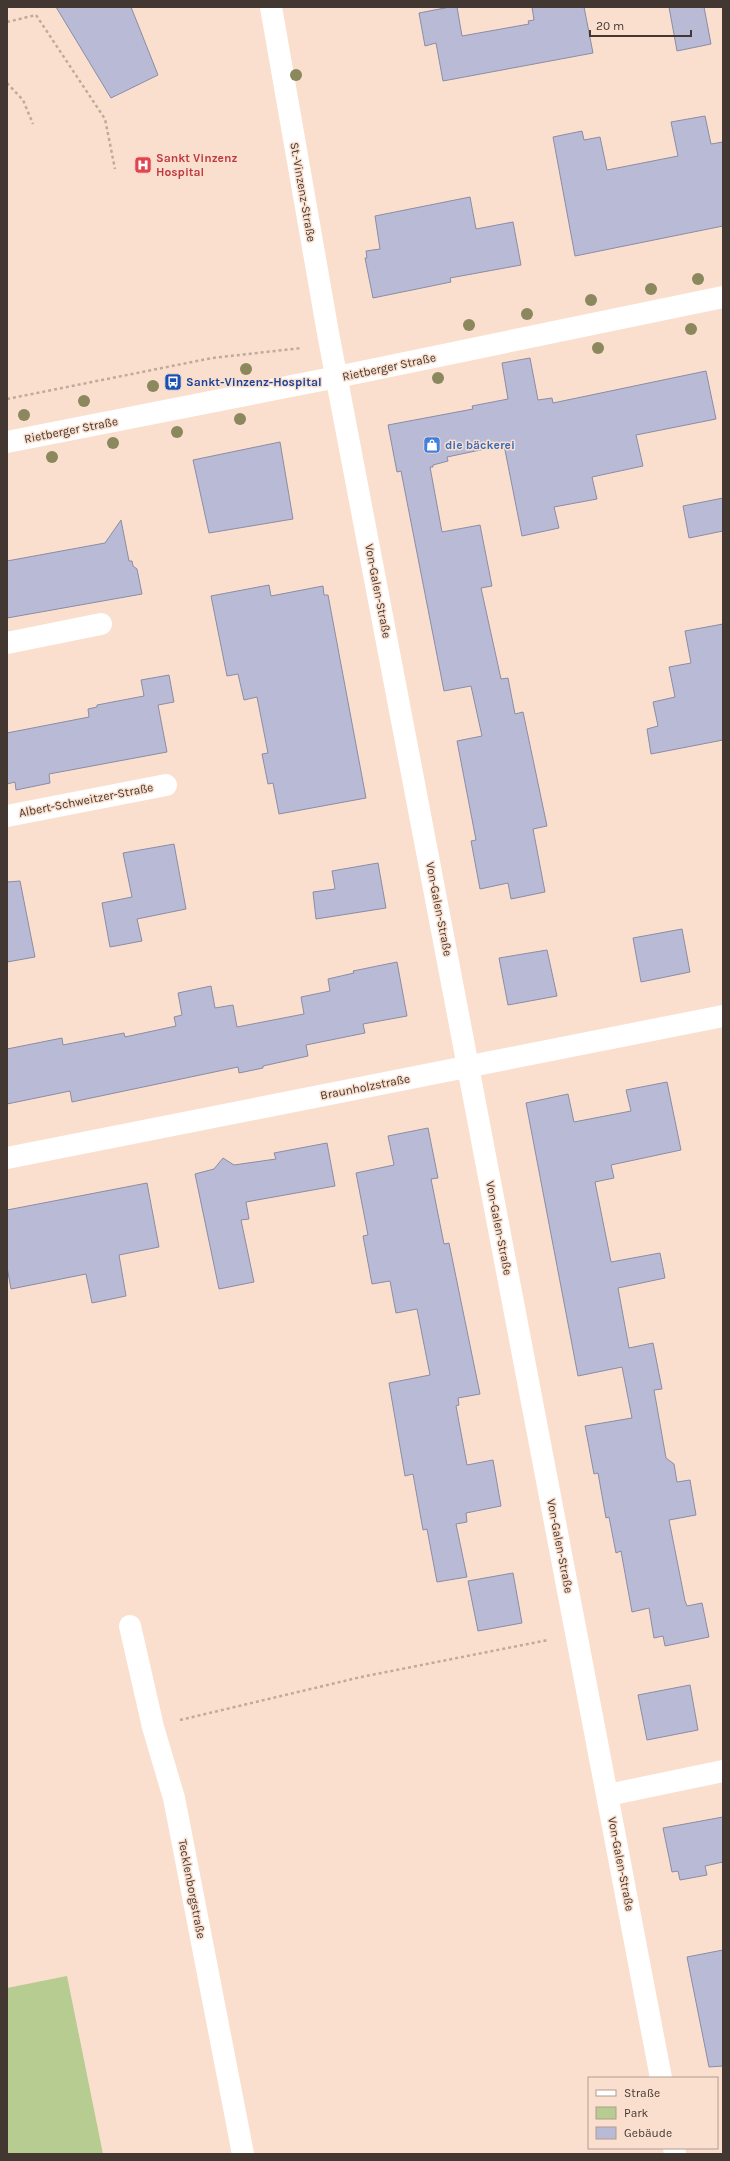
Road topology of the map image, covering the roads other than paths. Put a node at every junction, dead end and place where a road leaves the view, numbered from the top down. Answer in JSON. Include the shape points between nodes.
{"nodes":[{"id":1,"x":271,"y":7,"type":"edge"},
{"id":2,"x":723,"y":298,"type":"edge"},
{"id":3,"x":337,"y":377,"type":"junction"},
{"id":4,"x":7,"y":442,"type":"edge"},
{"id":5,"x":101,"y":624,"type":"dead end"},
{"id":6,"x":7,"y":643,"type":"edge"},
{"id":7,"x":166,"y":784,"type":"dead end"},
{"id":8,"x":7,"y":816,"type":"edge"},
{"id":9,"x":723,"y":1016,"type":"edge"},
{"id":10,"x":469,"y":1066,"type":"junction"},
{"id":11,"x":7,"y":1158,"type":"edge"},
{"id":12,"x":130,"y":1626,"type":"dead end"},
{"id":13,"x":723,"y":1772,"type":"edge"},
{"id":14,"x":608,"y":1795,"type":"junction"},
{"id":15,"x":661,"y":2077,"type":"edge"},
{"id":16,"x":243,"y":2154,"type":"edge"}],
"edges":[{"from":1,"to":3,"type":"street","name":"St.-Vinzenz-Straße"},
{"from":2,"to":3,"type":"street","name":"Rietberger Straße"},
{"from":3,"to":4,"type":"street","name":"Rietberger Straße"},
{"from":3,"to":10,"type":"street","name":"Von-Galen-Straße"},
{"from":5,"to":6,"type":"street"},
{"from":7,"to":8,"type":"street","name":"Albert-Schweitzer-Straße"},
{"from":9,"to":10,"type":"street","name":"Braunholzstraße"},
{"from":10,"to":11,"type":"street","name":"Braunholzstraße"},
{"from":10,"to":14,"type":"street","name":"Von-Galen-Straße"},
{"from":12,"to":16,"type":"street","name":"Tecklenborgstraße","via":[[153,1726],[174,1798]]},
{"from":13,"to":14,"type":"street"},
{"from":14,"to":15,"type":"street","name":"Von-Galen-Straße"}]}
